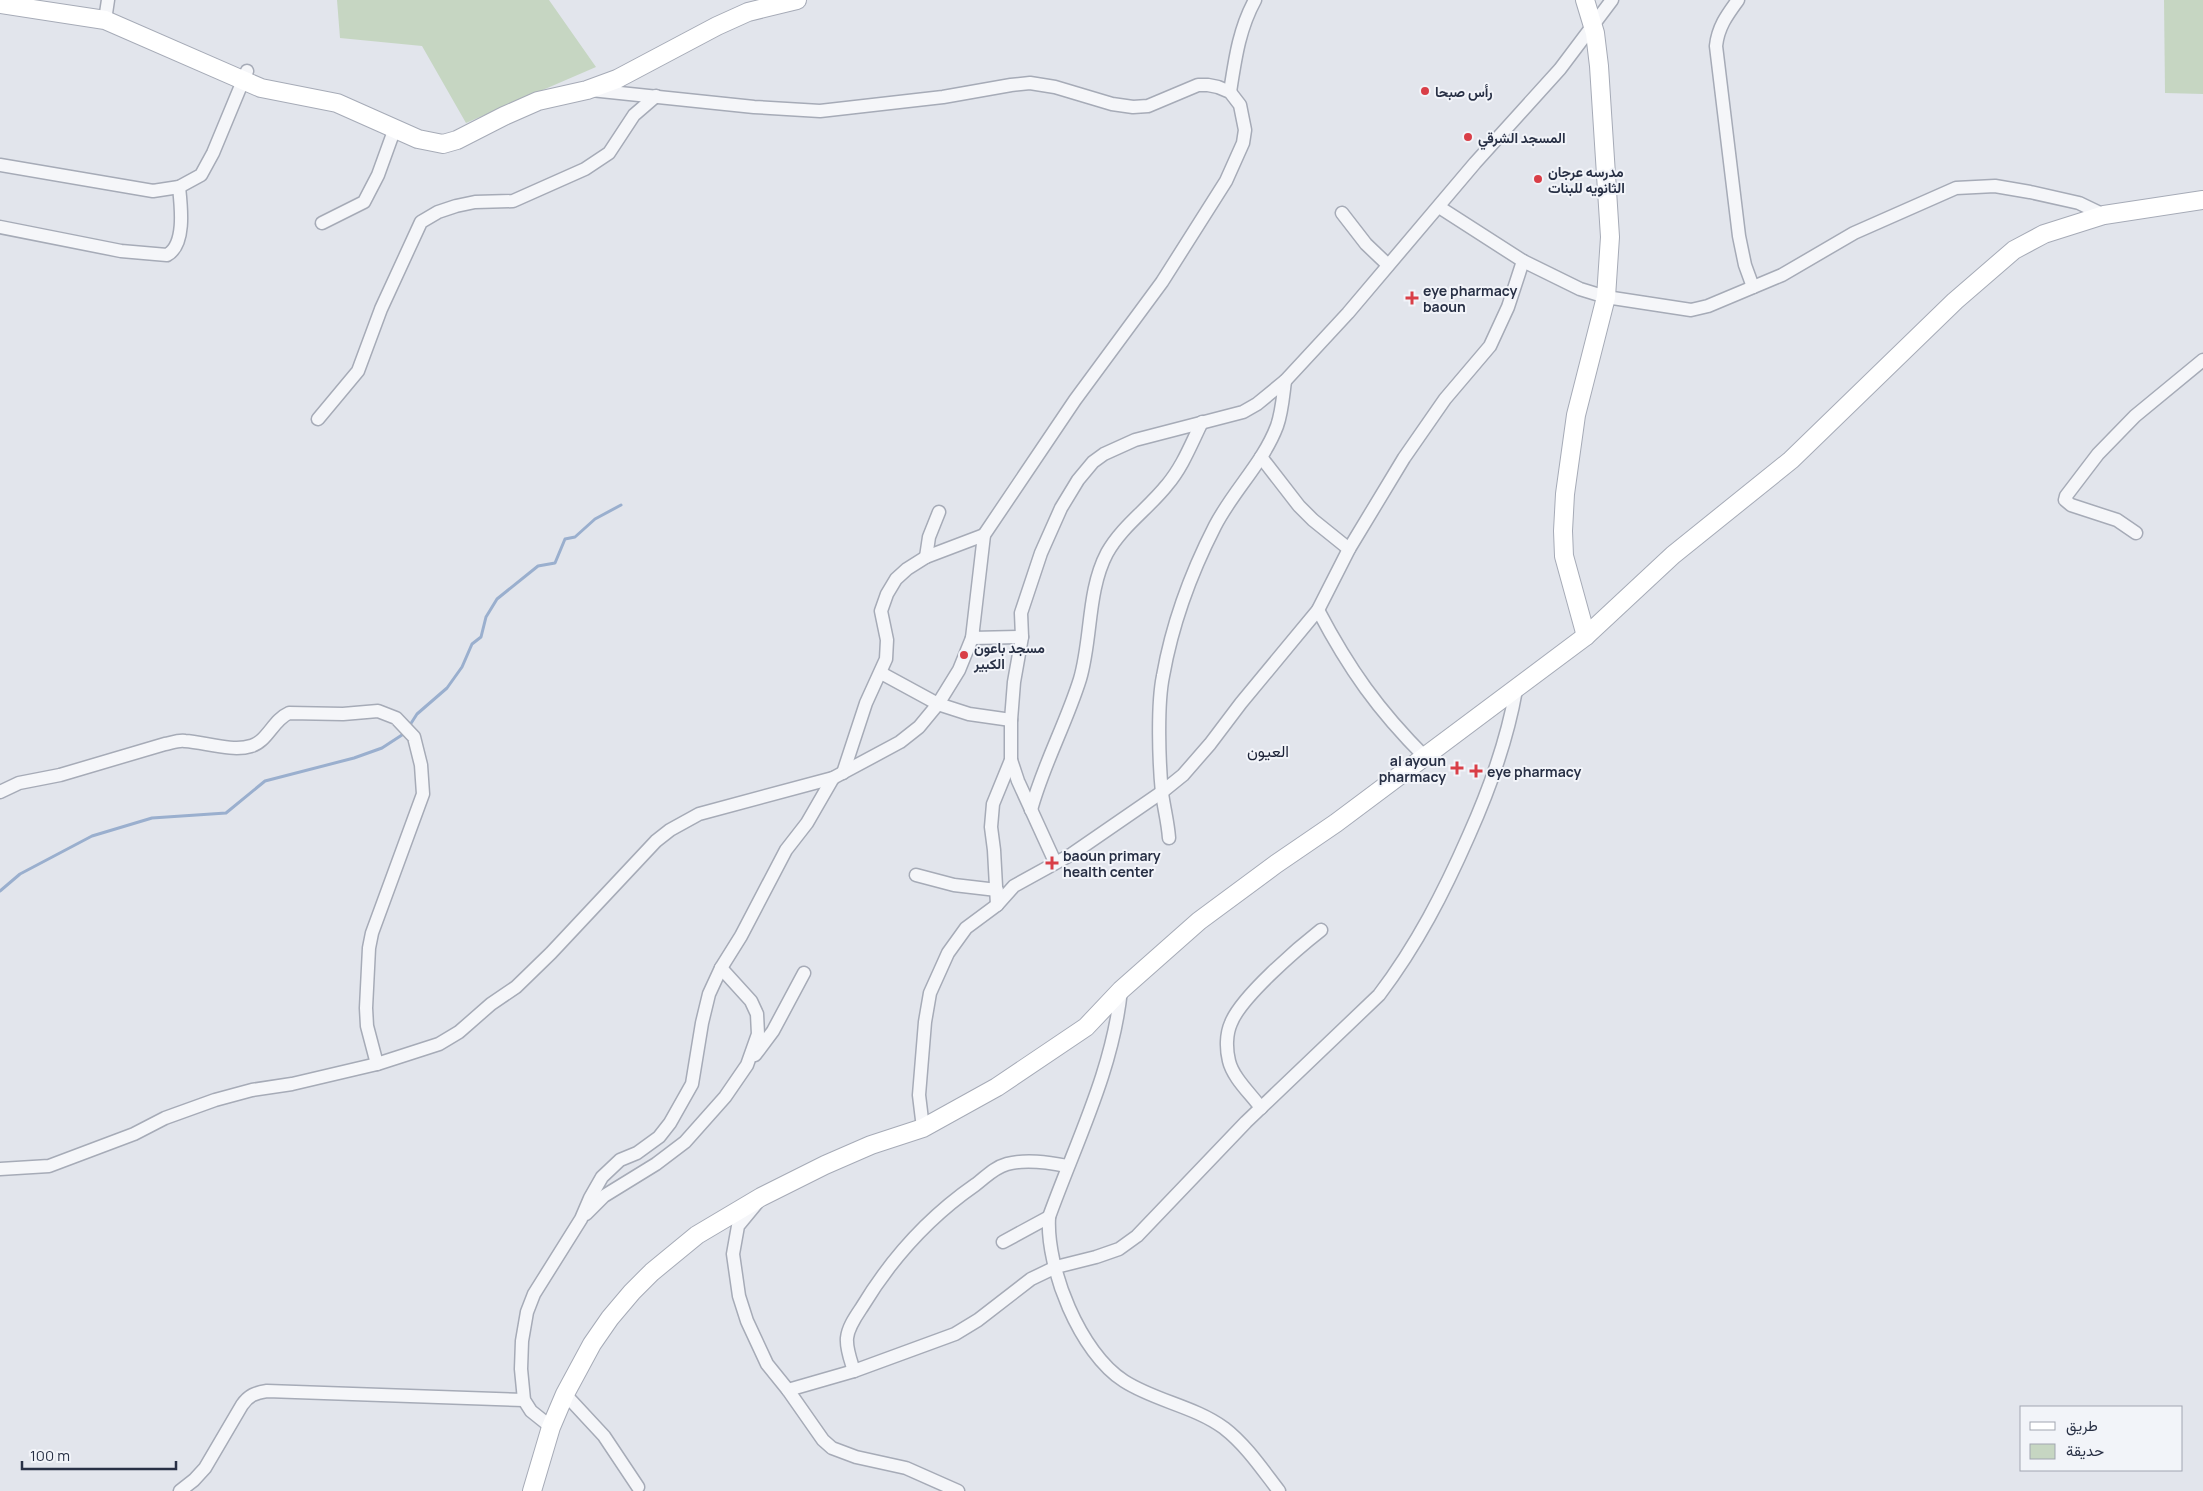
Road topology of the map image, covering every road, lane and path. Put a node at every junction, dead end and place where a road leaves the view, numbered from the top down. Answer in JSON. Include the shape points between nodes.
{"nodes":[{"id":1,"x":50,"y":0,"type":"edge"},
{"id":2,"x":797,"y":0,"type":"edge"},
{"id":3,"x":1255,"y":0,"type":"edge"},
{"id":4,"x":1584,"y":0,"type":"edge"},
{"id":5,"x":1612,"y":0,"type":"edge"},
{"id":6,"x":1738,"y":0,"type":"edge"},
{"id":7,"x":0,"y":4,"type":"edge"},
{"id":8,"x":107,"y":10,"type":"edge"},
{"id":9,"x":1593,"y":26,"type":"junction"},
{"id":10,"x":245,"y":76,"type":"junction"},
{"id":11,"x":587,"y":90,"type":"junction"},
{"id":12,"x":1230,"y":92,"type":"junction"},
{"id":13,"x":656,"y":96,"type":"junction"},
{"id":14,"x":395,"y":128,"type":"junction"},
{"id":15,"x":0,"y":165,"type":"edge"},
{"id":16,"x":179,"y":187,"type":"junction"},
{"id":17,"x":2203,"y":200,"type":"edge"},
{"id":18,"x":1439,"y":207,"type":"junction"},
{"id":19,"x":1342,"y":213,"type":"dead end"},
{"id":20,"x":2104,"y":215,"type":"junction"},
{"id":21,"x":322,"y":223,"type":"dead end"},
{"id":22,"x":0,"y":227,"type":"edge"},
{"id":23,"x":1523,"y":261,"type":"junction"},
{"id":24,"x":1388,"y":265,"type":"junction"},
{"id":25,"x":1753,"y":287,"type":"junction"},
{"id":26,"x":1606,"y":297,"type":"junction"},
{"id":27,"x":2203,"y":360,"type":"edge"},
{"id":28,"x":1285,"y":381,"type":"junction"},
{"id":29,"x":318,"y":419,"type":"dead end"},
{"id":30,"x":1202,"y":422,"type":"junction"},
{"id":31,"x":1261,"y":457,"type":"junction"},
{"id":32,"x":939,"y":512,"type":"dead end"},
{"id":33,"x":2136,"y":533,"type":"dead end"},
{"id":34,"x":984,"y":534,"type":"junction"},
{"id":35,"x":1349,"y":548,"type":"junction"},
{"id":36,"x":926,"y":557,"type":"junction"},
{"id":37,"x":1318,"y":610,"type":"junction"},
{"id":38,"x":1586,"y":636,"type":"junction"},
{"id":39,"x":1022,"y":637,"type":"junction"},
{"id":40,"x":972,"y":638,"type":"junction"},
{"id":41,"x":881,"y":672,"type":"junction"},
{"id":42,"x":1516,"y":690,"type":"junction"},
{"id":43,"x":938,"y":704,"type":"junction"},
{"id":44,"x":1011,"y":720,"type":"junction"},
{"id":45,"x":1425,"y":758,"type":"junction"},
{"id":46,"x":1011,"y":760,"type":"junction"},
{"id":47,"x":838,"y":775,"type":"junction"},
{"id":48,"x":0,"y":792,"type":"edge"},
{"id":49,"x":1162,"y":792,"type":"junction"},
{"id":50,"x":1031,"y":810,"type":"junction"},
{"id":51,"x":1169,"y":838,"type":"dead end"},
{"id":52,"x":1055,"y":862,"type":"junction"},
{"id":53,"x":916,"y":875,"type":"dead end"},
{"id":54,"x":997,"y":890,"type":"junction"},
{"id":55,"x":997,"y":905,"type":"junction"},
{"id":56,"x":1321,"y":930,"type":"dead end"},
{"id":57,"x":721,"y":968,"type":"junction"},
{"id":58,"x":804,"y":973,"type":"dead end"},
{"id":59,"x":1121,"y":990,"type":"junction"},
{"id":60,"x":377,"y":1064,"type":"junction"},
{"id":61,"x":747,"y":1065,"type":"junction"},
{"id":62,"x":1261,"y":1108,"type":"junction"},
{"id":63,"x":923,"y":1128,"type":"junction"},
{"id":64,"x":1067,"y":1166,"type":"junction"},
{"id":65,"x":0,"y":1169,"type":"edge"},
{"id":66,"x":761,"y":1197,"type":"junction"},
{"id":67,"x":1049,"y":1217,"type":"junction"},
{"id":68,"x":581,"y":1219,"type":"junction"},
{"id":69,"x":1003,"y":1242,"type":"dead end"},
{"id":70,"x":1056,"y":1267,"type":"junction"},
{"id":71,"x":854,"y":1371,"type":"junction"},
{"id":72,"x":788,"y":1390,"type":"junction"},
{"id":73,"x":565,"y":1394,"type":"junction"},
{"id":74,"x":524,"y":1400,"type":"junction"},
{"id":75,"x":551,"y":1428,"type":"junction"},
{"id":76,"x":638,"y":1487,"type":"dead end"},
{"id":77,"x":180,"y":1491,"type":"edge"},
{"id":78,"x":532,"y":1491,"type":"edge"},
{"id":79,"x":958,"y":1491,"type":"edge"},
{"id":80,"x":1279,"y":1491,"type":"edge"}],
"edges":[{"from":1,"to":8,"type":"street"},
{"from":2,"to":11,"type":"street","via":[[748,12],[617,79]]},
{"from":3,"to":12,"type":"street","via":[[1237,45]]},
{"from":4,"to":9,"type":"street"},
{"from":5,"to":9,"type":"street"},
{"from":6,"to":25,"type":"street","via":[[1717,33],[1716,46],[1739,236]]},
{"from":7,"to":8,"type":"street","via":[[78,15]]},
{"from":8,"to":10,"type":"street"},
{"from":9,"to":18,"type":"street","via":[[1560,69]]},
{"from":9,"to":26,"type":"street","via":[[1599,66],[1610,237]]},
{"from":10,"to":14,"type":"street","via":[[337,103]]},
{"from":10,"to":16,"type":"street","via":[[201,175]]},
{"from":11,"to":13,"type":"street"},
{"from":11,"to":14,"type":"street","via":[[538,101],[442,144],[418,139]]},
{"from":12,"to":13,"type":"street","via":[[1218,86],[1198,85],[1148,106],[1133,107],[1030,83],[943,97],[820,110],[754,107]]},
{"from":12,"to":34,"type":"street","via":[[1240,106],[1245,130],[1243,144],[1226,181],[1162,282],[1075,400]]},
{"from":13,"to":29,"type":"street","via":[[634,115],[609,153],[586,169],[513,201],[456,206],[420,222],[381,309],[358,372]]},
{"from":14,"to":21,"type":"street","via":[[364,202]]},
{"from":15,"to":16,"type":"street","via":[[153,192]]},
{"from":16,"to":22,"type":"street","via":[[182,208],[178,245],[167,255],[121,251]]},
{"from":17,"to":20,"type":"street"},
{"from":18,"to":23,"type":"street"},
{"from":18,"to":24,"type":"street"},
{"from":19,"to":24,"type":"street","via":[[1366,244]]},
{"from":20,"to":25,"type":"street","via":[[2071,201],[2030,192],[1995,186],[1962,187],[1938,194],[1854,233]]},
{"from":20,"to":38,"type":"street","via":[[2044,234],[2005,257],[1797,454],[1673,556]]},
{"from":23,"to":26,"type":"street","via":[[1556,279]]},
{"from":23,"to":35,"type":"street","via":[[1508,307],[1490,346],[1424,427]]},
{"from":24,"to":28,"type":"street"},
{"from":25,"to":26,"type":"street","via":[[1691,310]]},
{"from":26,"to":38,"type":"street","via":[[1576,415],[1565,494],[1564,556]]},
{"from":27,"to":33,"type":"street","via":[[2135,416],[2098,454],[2066,496],[2071,504],[2117,520]]},
{"from":28,"to":30,"type":"street","via":[[1243,412]]},
{"from":28,"to":31,"type":"street","via":[[1281,413]]},
{"from":30,"to":39,"type":"street","via":[[1118,446],[1094,462],[1078,480],[1051,529],[1032,578],[1021,613]]},
{"from":30,"to":50,"type":"street","via":[[1177,473],[1115,539],[1100,569],[1080,679],[1037,785]]},
{"from":31,"to":35,"type":"street","via":[[1306,513]]},
{"from":31,"to":49,"type":"street","via":[[1229,502],[1205,545],[1171,642],[1162,677]]},
{"from":32,"to":36,"type":"street","via":[[929,537]]},
{"from":34,"to":36,"type":"street"},
{"from":34,"to":40,"type":"street"},
{"from":35,"to":37,"type":"street"},
{"from":36,"to":41,"type":"street","via":[[896,579],[882,606],[887,648]]},
{"from":37,"to":45,"type":"street","via":[[1363,687]]},
{"from":37,"to":49,"type":"street","via":[[1210,744]]},
{"from":38,"to":42,"type":"street"},
{"from":39,"to":40,"type":"street"},
{"from":39,"to":44,"type":"street"},
{"from":40,"to":43,"type":"street","via":[[959,670]]},
{"from":41,"to":43,"type":"street"},
{"from":41,"to":47,"type":"street"},
{"from":42,"to":45,"type":"street"},
{"from":42,"to":62,"type":"street","via":[[1498,765],[1459,859],[1419,937],[1379,995]]},
{"from":43,"to":44,"type":"street","via":[[969,714]]},
{"from":43,"to":47,"type":"street","via":[[919,727],[900,742]]},
{"from":44,"to":46,"type":"street"},
{"from":45,"to":59,"type":"street","via":[[1199,921]]},
{"from":46,"to":50,"type":"street"},
{"from":46,"to":54,"type":"street","via":[[993,804],[990,827]]},
{"from":47,"to":57,"type":"street","via":[[786,850]]},
{"from":47,"to":60,"type":"street","via":[[699,814],[670,830],[530,973],[458,1032],[439,1044]]},
{"from":48,"to":60,"type":"street","via":[[19,783],[60,775],[183,740],[219,746],[252,746],[288,713],[378,711],[396,718],[414,737],[421,765],[423,794],[368,948],[367,1026]]},
{"from":49,"to":51,"type":"street"},
{"from":49,"to":52,"type":"street","via":[[1072,854]]},
{"from":50,"to":52,"type":"street"},
{"from":52,"to":55,"type":"street","via":[[1014,886]]},
{"from":53,"to":54,"type":"street","via":[[954,885]]},
{"from":54,"to":55,"type":"street"},
{"from":55,"to":63,"type":"street","via":[[966,928],[948,953],[930,993],[919,1095]]},
{"from":56,"to":62,"type":"street","via":[[1265,980],[1231,1022],[1229,1062]]},
{"from":57,"to":61,"type":"street","via":[[751,1001],[757,1014],[758,1034]]},
{"from":57,"to":68,"type":"street","via":[[709,994],[692,1084],[659,1137],[637,1153],[620,1160],[602,1177]]},
{"from":58,"to":61,"type":"street","via":[[773,1031]]},
{"from":59,"to":63,"type":"street","via":[[1086,1027],[997,1087]]},
{"from":59,"to":64,"type":"street","via":[[1109,1057]]},
{"from":60,"to":65,"type":"street","via":[[215,1100],[49,1166]]},
{"from":61,"to":68,"type":"street","via":[[725,1097],[685,1142],[604,1196]]},
{"from":62,"to":70,"type":"street","via":[[1137,1236],[1118,1249]]},
{"from":63,"to":66,"type":"street","via":[[871,1145]]},
{"from":64,"to":67,"type":"street"},
{"from":64,"to":71,"type":"street","via":[[1026,1161],[993,1170],[956,1197],[920,1231],[875,1285],[848,1331],[847,1346]]},
{"from":66,"to":72,"type":"street","via":[[738,1226],[733,1254],[735,1273],[739,1296],[758,1347]]},
{"from":66,"to":73,"type":"street","via":[[698,1235],[652,1272],[610,1318]]},
{"from":67,"to":69,"type":"street"},
{"from":67,"to":70,"type":"street"},
{"from":68,"to":74,"type":"street","via":[[534,1294],[527,1312],[522,1351]]},
{"from":70,"to":71,"type":"street","via":[[1022,1285],[955,1334]]},
{"from":70,"to":80,"type":"street","via":[[1071,1312],[1084,1337],[1106,1366],[1133,1386],[1224,1428],[1256,1460]]},
{"from":71,"to":72,"type":"street"},
{"from":72,"to":79,"type":"street","via":[[832,1448],[906,1468]]},
{"from":73,"to":75,"type":"street"},
{"from":73,"to":76,"type":"street","via":[[604,1436]]},
{"from":74,"to":75,"type":"street"},
{"from":74,"to":77,"type":"street","via":[[257,1393],[249,1396],[242,1405],[205,1468]]},
{"from":75,"to":78,"type":"street"}]}
